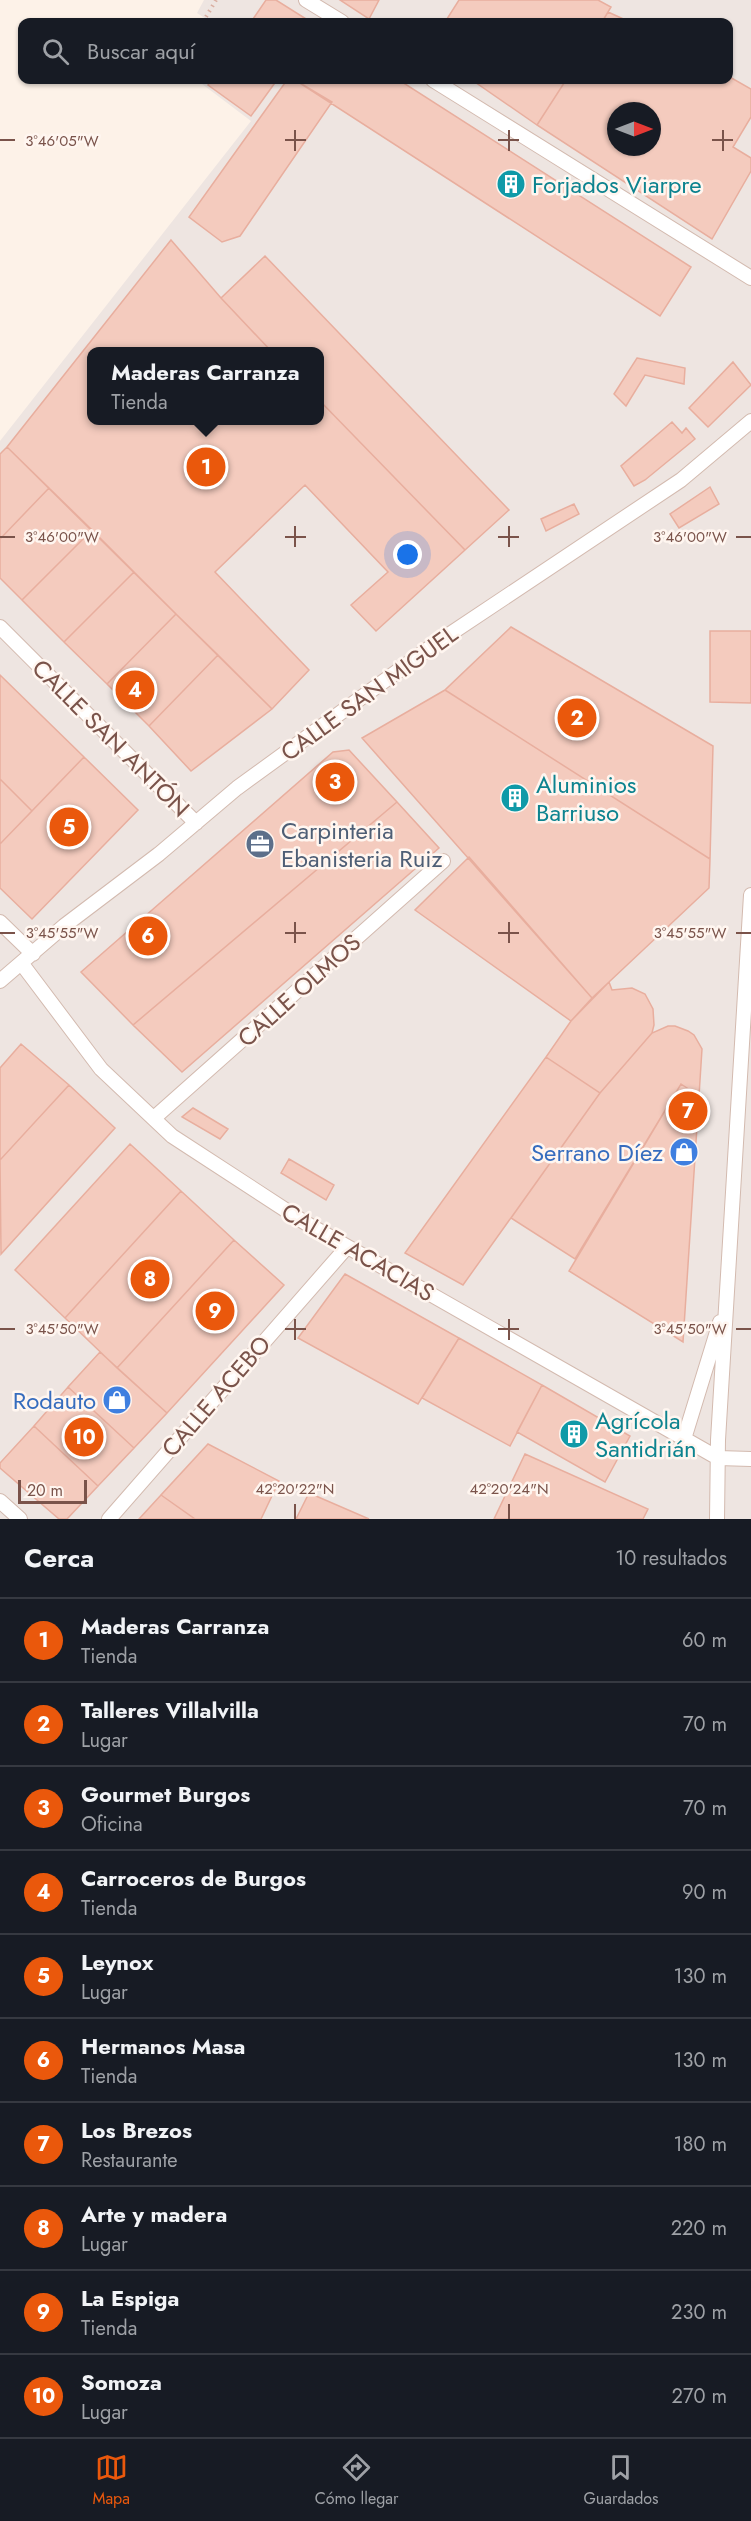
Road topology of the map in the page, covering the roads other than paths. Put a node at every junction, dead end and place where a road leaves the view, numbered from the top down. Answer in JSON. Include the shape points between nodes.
{"nodes":[{"id":1,"x":306,"y":0,"type":"edge"},
{"id":2,"x":335,"y":18,"type":"edge"},
{"id":3,"x":440,"y":84,"type":"edge"},
{"id":4,"x":751,"y":278,"type":"edge"},
{"id":5,"x":751,"y":421,"type":"edge"},
{"id":6,"x":0,"y":627,"type":"edge"},
{"id":7,"x":196,"y":823,"type":"junction"},
{"id":8,"x":443,"y":861,"type":"dead end"},
{"id":9,"x":751,"y":895,"type":"edge"},
{"id":10,"x":0,"y":922,"type":"edge"},
{"id":11,"x":33,"y":954,"type":"junction"},
{"id":12,"x":22,"y":964,"type":"junction"},
{"id":13,"x":0,"y":981,"type":"edge"},
{"id":14,"x":748,"y":1040,"type":"edge"},
{"id":15,"x":154,"y":1118,"type":"junction"},
{"id":16,"x":347,"y":1247,"type":"junction"},
{"id":17,"x":726,"y":1303,"type":"junction"},
{"id":18,"x":684,"y":1439,"type":"junction"},
{"id":19,"x":718,"y":1458,"type":"junction"},
{"id":20,"x":751,"y":1459,"type":"edge"},
{"id":21,"x":0,"y":1501,"type":"edge"},
{"id":22,"x":20,"y":1519,"type":"edge"},
{"id":23,"x":109,"y":1519,"type":"edge"},
{"id":24,"x":717,"y":1519,"type":"edge"}],
"edges":[{"from":1,"to":2,"type":"lane"},
{"from":3,"to":4,"type":"lane"},
{"from":5,"to":7,"type":"lane","name":"CALLE SAN MIGUEL","via":[[681,480],[435,644],[237,788]]},
{"from":6,"to":7,"type":"lane","name":"CALLE SAN ANTÓN"},
{"from":7,"to":11,"type":"lane","name":"CALLE SAN MIGUEL"},
{"from":8,"to":15,"type":"lane","name":"CALLE OLMOS"},
{"from":9,"to":14,"type":"lane"},
{"from":10,"to":11,"type":"lane"},
{"from":11,"to":12,"type":"lane","name":"CALLE SAN MIGUEL"},
{"from":12,"to":13,"type":"lane","name":"CALLE SAN MIGUEL"},
{"from":12,"to":15,"type":"lane","name":"CALLE ACACIAS","via":[[101,1069]]},
{"from":14,"to":17,"type":"lane"},
{"from":15,"to":16,"type":"lane","name":"CALLE ACACIAS","via":[[172,1136]]},
{"from":16,"to":18,"type":"lane","name":"CALLE ACACIAS"},
{"from":16,"to":23,"type":"lane","name":"CALLE ACEBO"},
{"from":17,"to":18,"type":"lane"},
{"from":17,"to":19,"type":"lane"},
{"from":18,"to":19,"type":"lane","name":"CALLE ACACIAS"},
{"from":19,"to":20,"type":"lane","name":"CALLE ACACIAS"},
{"from":19,"to":24,"type":"lane"},
{"from":21,"to":22,"type":"lane"}]}
